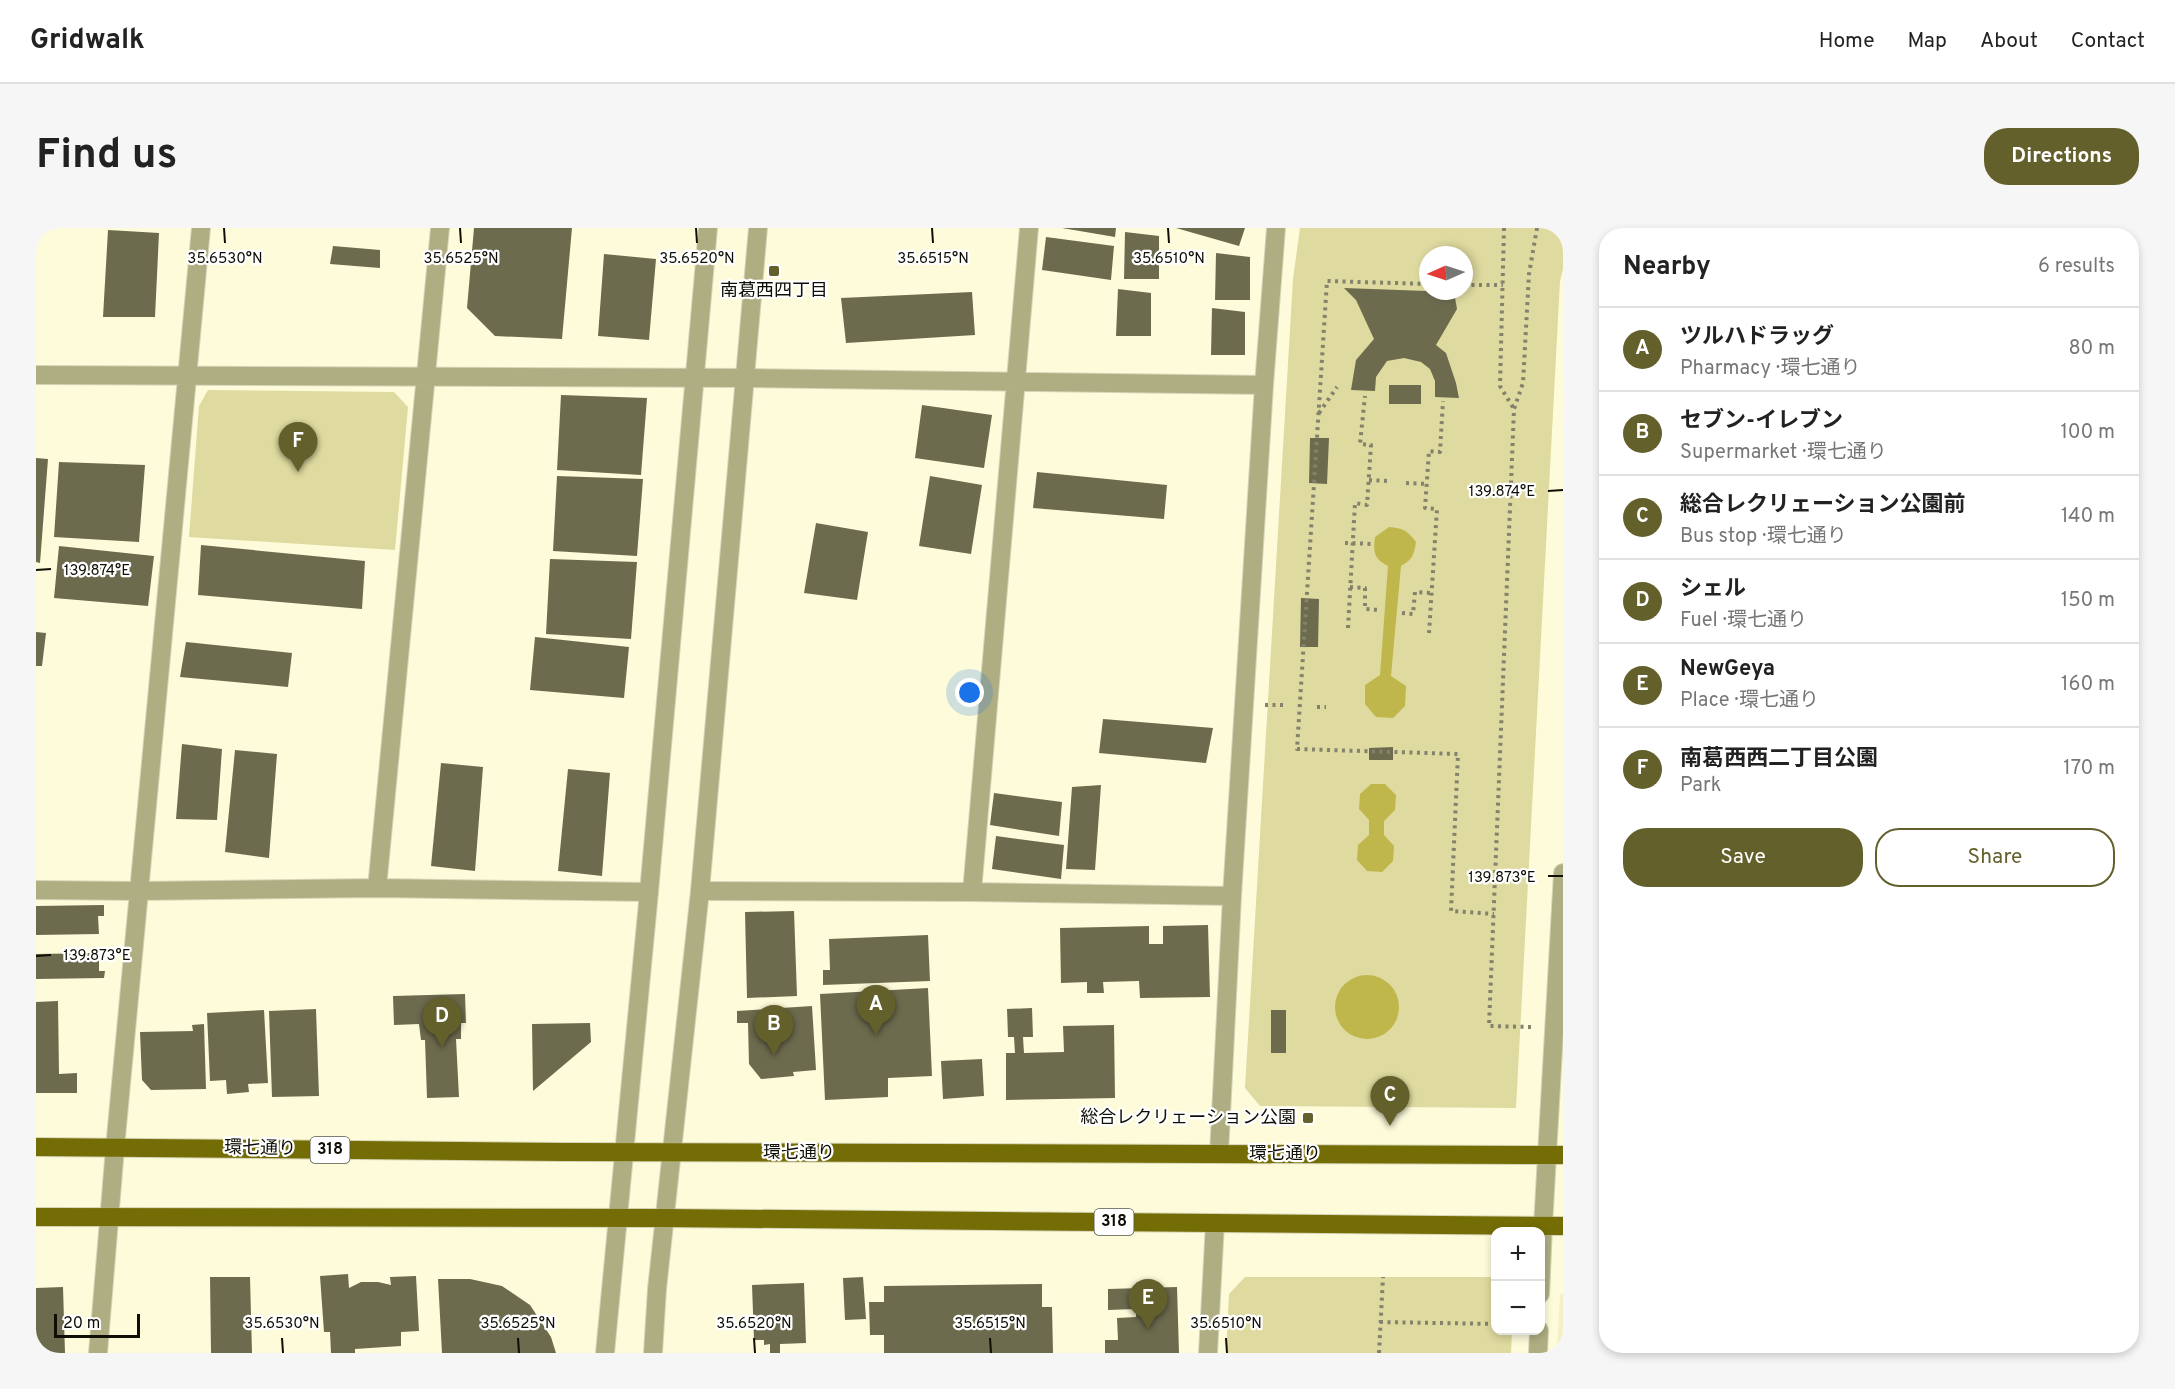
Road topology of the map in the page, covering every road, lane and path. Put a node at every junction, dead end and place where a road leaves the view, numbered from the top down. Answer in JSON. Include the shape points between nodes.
{"nodes":[{"id":1,"x":201,"y":228,"type":"edge"},
{"id":2,"x":440,"y":228,"type":"edge"},
{"id":3,"x":708,"y":228,"type":"edge"},
{"id":4,"x":758,"y":228,"type":"edge"},
{"id":5,"x":1029,"y":228,"type":"edge"},
{"id":6,"x":1276,"y":228,"type":"edge"},
{"id":7,"x":1504,"y":228,"type":"edge"},
{"id":8,"x":1537,"y":228,"type":"edge"},
{"id":9,"x":1419,"y":284,"type":"edge"},
{"id":10,"x":1473,"y":285,"type":"edge"},
{"id":11,"x":1503,"y":285,"type":"junction"},
{"id":12,"x":36,"y":375,"type":"edge"},
{"id":13,"x":188,"y":375,"type":"junction"},
{"id":14,"x":427,"y":377,"type":"junction"},
{"id":15,"x":694,"y":378,"type":"junction"},
{"id":16,"x":745,"y":378,"type":"junction"},
{"id":17,"x":1015,"y":382,"type":"junction"},
{"id":18,"x":1264,"y":385,"type":"junction"},
{"id":19,"x":1337,"y":387,"type":"dead end"},
{"id":20,"x":1365,"y":396,"type":"dead end"},
{"id":21,"x":1443,"y":401,"type":"dead end"},
{"id":22,"x":1514,"y":410,"type":"junction"},
{"id":23,"x":1319,"y":414,"type":"junction"},
{"id":24,"x":1369,"y":480,"type":"junction"},
{"id":25,"x":1388,"y":481,"type":"dead end"},
{"id":26,"x":1406,"y":483,"type":"dead end"},
{"id":27,"x":1427,"y":484,"type":"junction"},
{"id":28,"x":1345,"y":543,"type":"dead end"},
{"id":29,"x":1353,"y":544,"type":"junction"},
{"id":30,"x":1374,"y":544,"type":"dead end"},
{"id":31,"x":1350,"y":587,"type":"junction"},
{"id":32,"x":1431,"y":593,"type":"junction"},
{"id":33,"x":1378,"y":610,"type":"dead end"},
{"id":34,"x":1402,"y":613,"type":"dead end"},
{"id":35,"x":1348,"y":628,"type":"dead end"},
{"id":36,"x":1429,"y":633,"type":"dead end"},
{"id":37,"x":1317,"y":707,"type":"dead end"},
{"id":38,"x":1326,"y":707,"type":"dead end"},
{"id":39,"x":1563,"y":873,"type":"edge"},
{"id":40,"x":377,"y":888,"type":"junction"},
{"id":41,"x":36,"y":890,"type":"edge"},
{"id":42,"x":139,"y":891,"type":"junction"},
{"id":43,"x":700,"y":891,"type":"junction"},
{"id":44,"x":649,"y":892,"type":"junction"},
{"id":45,"x":972,"y":892,"type":"junction"},
{"id":46,"x":1232,"y":896,"type":"junction"},
{"id":47,"x":1562,"y":900,"type":"edge"},
{"id":48,"x":1494,"y":914,"type":"junction"},
{"id":49,"x":1531,"y":1027,"type":"dead end"},
{"id":50,"x":36,"y":1147,"type":"edge"},
{"id":51,"x":115,"y":1148,"type":"junction"},
{"id":52,"x":624,"y":1152,"type":"junction"},
{"id":53,"x":672,"y":1152,"type":"junction"},
{"id":54,"x":1219,"y":1154,"type":"junction"},
{"id":55,"x":1555,"y":1155,"type":"edge"},
{"id":56,"x":36,"y":1217,"type":"edge"},
{"id":57,"x":110,"y":1218,"type":"junction"},
{"id":58,"x":665,"y":1218,"type":"junction"},
{"id":59,"x":618,"y":1219,"type":"junction"},
{"id":60,"x":1215,"y":1223,"type":"junction"},
{"id":61,"x":1543,"y":1226,"type":"junction"},
{"id":62,"x":1563,"y":1226,"type":"edge"},
{"id":63,"x":1383,"y":1277,"type":"dead end"},
{"id":64,"x":1541,"y":1281,"type":"edge"},
{"id":65,"x":1380,"y":1322,"type":"junction"},
{"id":66,"x":1491,"y":1324,"type":"edge"},
{"id":67,"x":1539,"y":1335,"type":"edge"},
{"id":68,"x":98,"y":1353,"type":"edge"},
{"id":69,"x":605,"y":1353,"type":"edge"},
{"id":70,"x":653,"y":1353,"type":"edge"},
{"id":71,"x":1208,"y":1353,"type":"edge"},
{"id":72,"x":1379,"y":1353,"type":"edge"},
{"id":73,"x":1538,"y":1353,"type":"edge"}],
"edges":[{"from":1,"to":13,"type":"street"},
{"from":2,"to":14,"type":"street"},
{"from":3,"to":15,"type":"street"},
{"from":4,"to":16,"type":"street"},
{"from":5,"to":17,"type":"street"},
{"from":6,"to":18,"type":"street"},
{"from":7,"to":11,"type":"path"},
{"from":8,"to":22,"type":"path","via":[[1529,274],[1523,383]]},
{"from":9,"to":23,"type":"path","via":[[1327,281]]},
{"from":10,"to":11,"type":"path"},
{"from":11,"to":22,"type":"path","via":[[1500,386]]},
{"from":12,"to":13,"type":"street"},
{"from":13,"to":14,"type":"street"},
{"from":13,"to":42,"type":"street"},
{"from":14,"to":15,"type":"street"},
{"from":14,"to":40,"type":"street"},
{"from":15,"to":16,"type":"street"},
{"from":15,"to":44,"type":"street"},
{"from":16,"to":17,"type":"street"},
{"from":16,"to":43,"type":"street"},
{"from":17,"to":18,"type":"street"},
{"from":17,"to":45,"type":"street"},
{"from":18,"to":46,"type":"street"},
{"from":19,"to":23,"type":"path"},
{"from":20,"to":24,"type":"path","via":[[1360,444],[1371,445]]},
{"from":21,"to":27,"type":"path","via":[[1440,452],[1429,451]]},
{"from":22,"to":48,"type":"path"},
{"from":23,"to":48,"type":"path","via":[[1297,749],[1458,754],[1450,911]]},
{"from":24,"to":25,"type":"path"},
{"from":24,"to":29,"type":"path","via":[[1367,505],[1355,503]]},
{"from":26,"to":27,"type":"path"},
{"from":27,"to":32,"type":"path","via":[[1425,508],[1437,509]]},
{"from":28,"to":29,"type":"path"},
{"from":29,"to":30,"type":"path"},
{"from":29,"to":31,"type":"path"},
{"from":31,"to":33,"type":"path","via":[[1365,588],[1365,609]]},
{"from":31,"to":35,"type":"path"},
{"from":32,"to":34,"type":"path","via":[[1415,592],[1413,614]]},
{"from":32,"to":36,"type":"path"},
{"from":37,"to":38,"type":"path"},
{"from":39,"to":47,"type":"street"},
{"from":40,"to":42,"type":"street"},
{"from":40,"to":44,"type":"street"},
{"from":41,"to":42,"type":"street"},
{"from":42,"to":51,"type":"street"},
{"from":43,"to":45,"type":"street"},
{"from":43,"to":53,"type":"street"},
{"from":44,"to":52,"type":"street"},
{"from":45,"to":46,"type":"street"},
{"from":46,"to":54,"type":"street"},
{"from":47,"to":55,"type":"street"},
{"from":48,"to":49,"type":"path","via":[[1489,1026]]},
{"from":50,"to":51,"type":"main road","name":"環七通り","number":"318"},
{"from":51,"to":52,"type":"main road","name":"環七通り","number":"318"},
{"from":51,"to":57,"type":"street"},
{"from":52,"to":53,"type":"main road","name":"環七通り","number":"318"},
{"from":52,"to":59,"type":"street"},
{"from":53,"to":54,"type":"main road","name":"環七通り","number":"318"},
{"from":53,"to":58,"type":"street"},
{"from":54,"to":55,"type":"main road","name":"環七通り","number":"318"},
{"from":55,"to":61,"type":"street"},
{"from":56,"to":57,"type":"main road","number":"318"},
{"from":57,"to":59,"type":"main road","number":"318"},
{"from":57,"to":68,"type":"street"},
{"from":58,"to":59,"type":"main road","number":"318"},
{"from":58,"to":60,"type":"main road","number":"318"},
{"from":58,"to":70,"type":"street"},
{"from":59,"to":69,"type":"street"},
{"from":60,"to":61,"type":"main road","number":"318"},
{"from":60,"to":71,"type":"street"},
{"from":61,"to":62,"type":"main road","number":"318"},
{"from":61,"to":64,"type":"street"},
{"from":63,"to":65,"type":"path"},
{"from":65,"to":66,"type":"path"},
{"from":65,"to":72,"type":"path"},
{"from":67,"to":73,"type":"street"}]}
